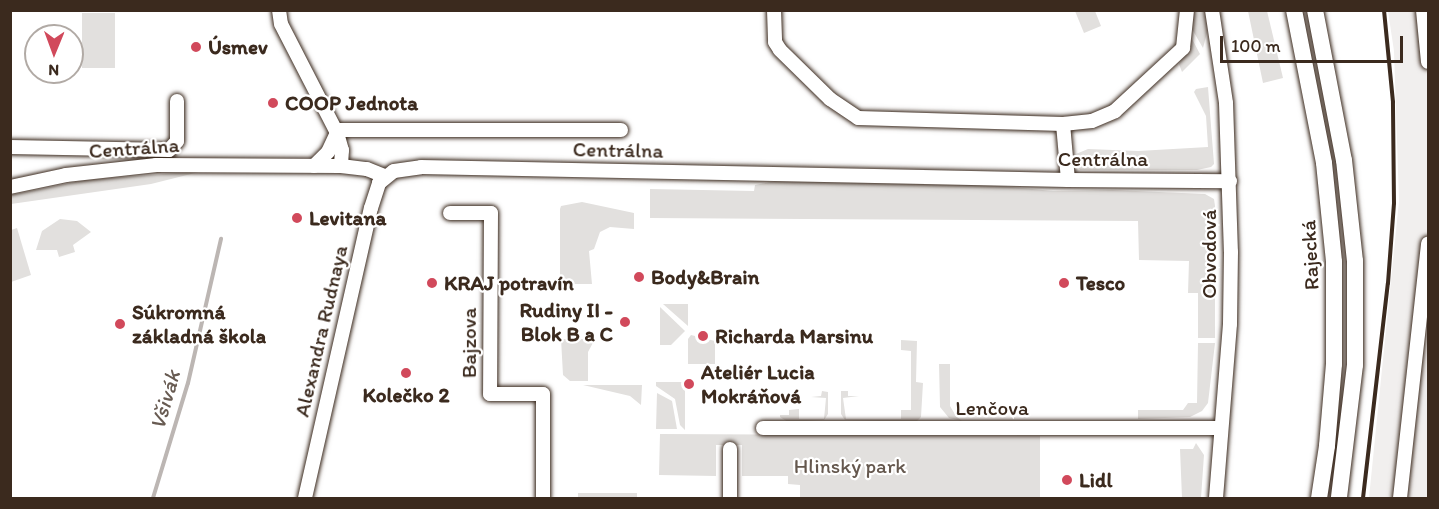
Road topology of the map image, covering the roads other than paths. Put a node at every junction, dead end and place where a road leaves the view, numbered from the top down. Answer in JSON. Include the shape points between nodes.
{"nodes":[{"id":1,"x":279,"y":10,"type":"edge"},
{"id":2,"x":1187,"y":10,"type":"edge"},
{"id":3,"x":1212,"y":10,"type":"edge"},
{"id":4,"x":1294,"y":10,"type":"edge"},
{"id":5,"x":1315,"y":10,"type":"edge"},
{"id":6,"x":1423,"y":10,"type":"edge"},
{"id":7,"x":774,"y":15,"type":"edge"},
{"id":8,"x":1428,"y":62,"type":"edge"},
{"id":9,"x":177,"y":101,"type":"dead end"},
{"id":10,"x":1063,"y":124,"type":"junction"},
{"id":11,"x":621,"y":130,"type":"dead end"},
{"id":12,"x":337,"y":132,"type":"junction"},
{"id":13,"x":10,"y":147,"type":"edge"},
{"id":14,"x":314,"y":166,"type":"junction"},
{"id":15,"x":341,"y":166,"type":"junction"},
{"id":16,"x":384,"y":176,"type":"junction"},
{"id":17,"x":1068,"y":180,"type":"junction"},
{"id":18,"x":1230,"y":181,"type":"junction"},
{"id":19,"x":10,"y":188,"type":"edge"},
{"id":20,"x":450,"y":213,"type":"dead end"},
{"id":21,"x":1428,"y":244,"type":"edge"},
{"id":22,"x":763,"y":428,"type":"dead end"},
{"id":23,"x":1221,"y":429,"type":"junction"},
{"id":24,"x":730,"y":449,"type":"dead end"},
{"id":25,"x":305,"y":498,"type":"edge"},
{"id":26,"x":543,"y":498,"type":"edge"},
{"id":27,"x":730,"y":498,"type":"edge"},
{"id":28,"x":1216,"y":498,"type":"edge"},
{"id":29,"x":1319,"y":498,"type":"edge"},
{"id":30,"x":1339,"y":498,"type":"edge"},
{"id":31,"x":1400,"y":498,"type":"edge"}],
"edges":[{"from":1,"to":12,"type":"street","via":[[281,24]]},
{"from":2,"to":10,"type":"street","via":[[1183,48],[1115,111],[1092,121]]},
{"from":3,"to":18,"type":"street","name":"Obvodová","via":[[1225,93]]},
{"from":4,"to":29,"type":"main road","name":"Rajecká","via":[[1324,164],[1334,262],[1334,375]]},
{"from":5,"to":30,"type":"main road","name":"Rajecká","via":[[1344,160],[1355,261],[1355,365]]},
{"from":6,"to":8,"type":"street"},
{"from":7,"to":10,"type":"street","via":[[775,42],[780,51],[830,99],[858,118]]},
{"from":9,"to":13,"type":"street","via":[[177,141],[169,150]]},
{"from":10,"to":17,"type":"street"},
{"from":11,"to":12,"type":"street"},
{"from":12,"to":14,"type":"street","via":[[328,152]]},
{"from":12,"to":15,"type":"street"},
{"from":14,"to":15,"type":"street","name":"Centrálna"},
{"from":14,"to":19,"type":"street","name":"Centrálna","via":[[156,165],[66,175]]},
{"from":15,"to":16,"type":"street","name":"Centrálna"},
{"from":16,"to":17,"type":"street","name":"Centrálna","via":[[421,167]]},
{"from":16,"to":25,"type":"street","name":"Alexandra Rudnaya","via":[[368,220]]},
{"from":17,"to":18,"type":"street","name":"Centrálna"},
{"from":18,"to":23,"type":"street","name":"Obvodová","via":[[1231,288]]},
{"from":20,"to":26,"type":"street","name":"Bajzova","via":[[491,213],[490,394],[543,394]]},
{"from":21,"to":31,"type":"street"},
{"from":22,"to":23,"type":"street","name":"Lenčova"},
{"from":23,"to":28,"type":"street","name":"Obvodová"},
{"from":24,"to":27,"type":"street"}]}
